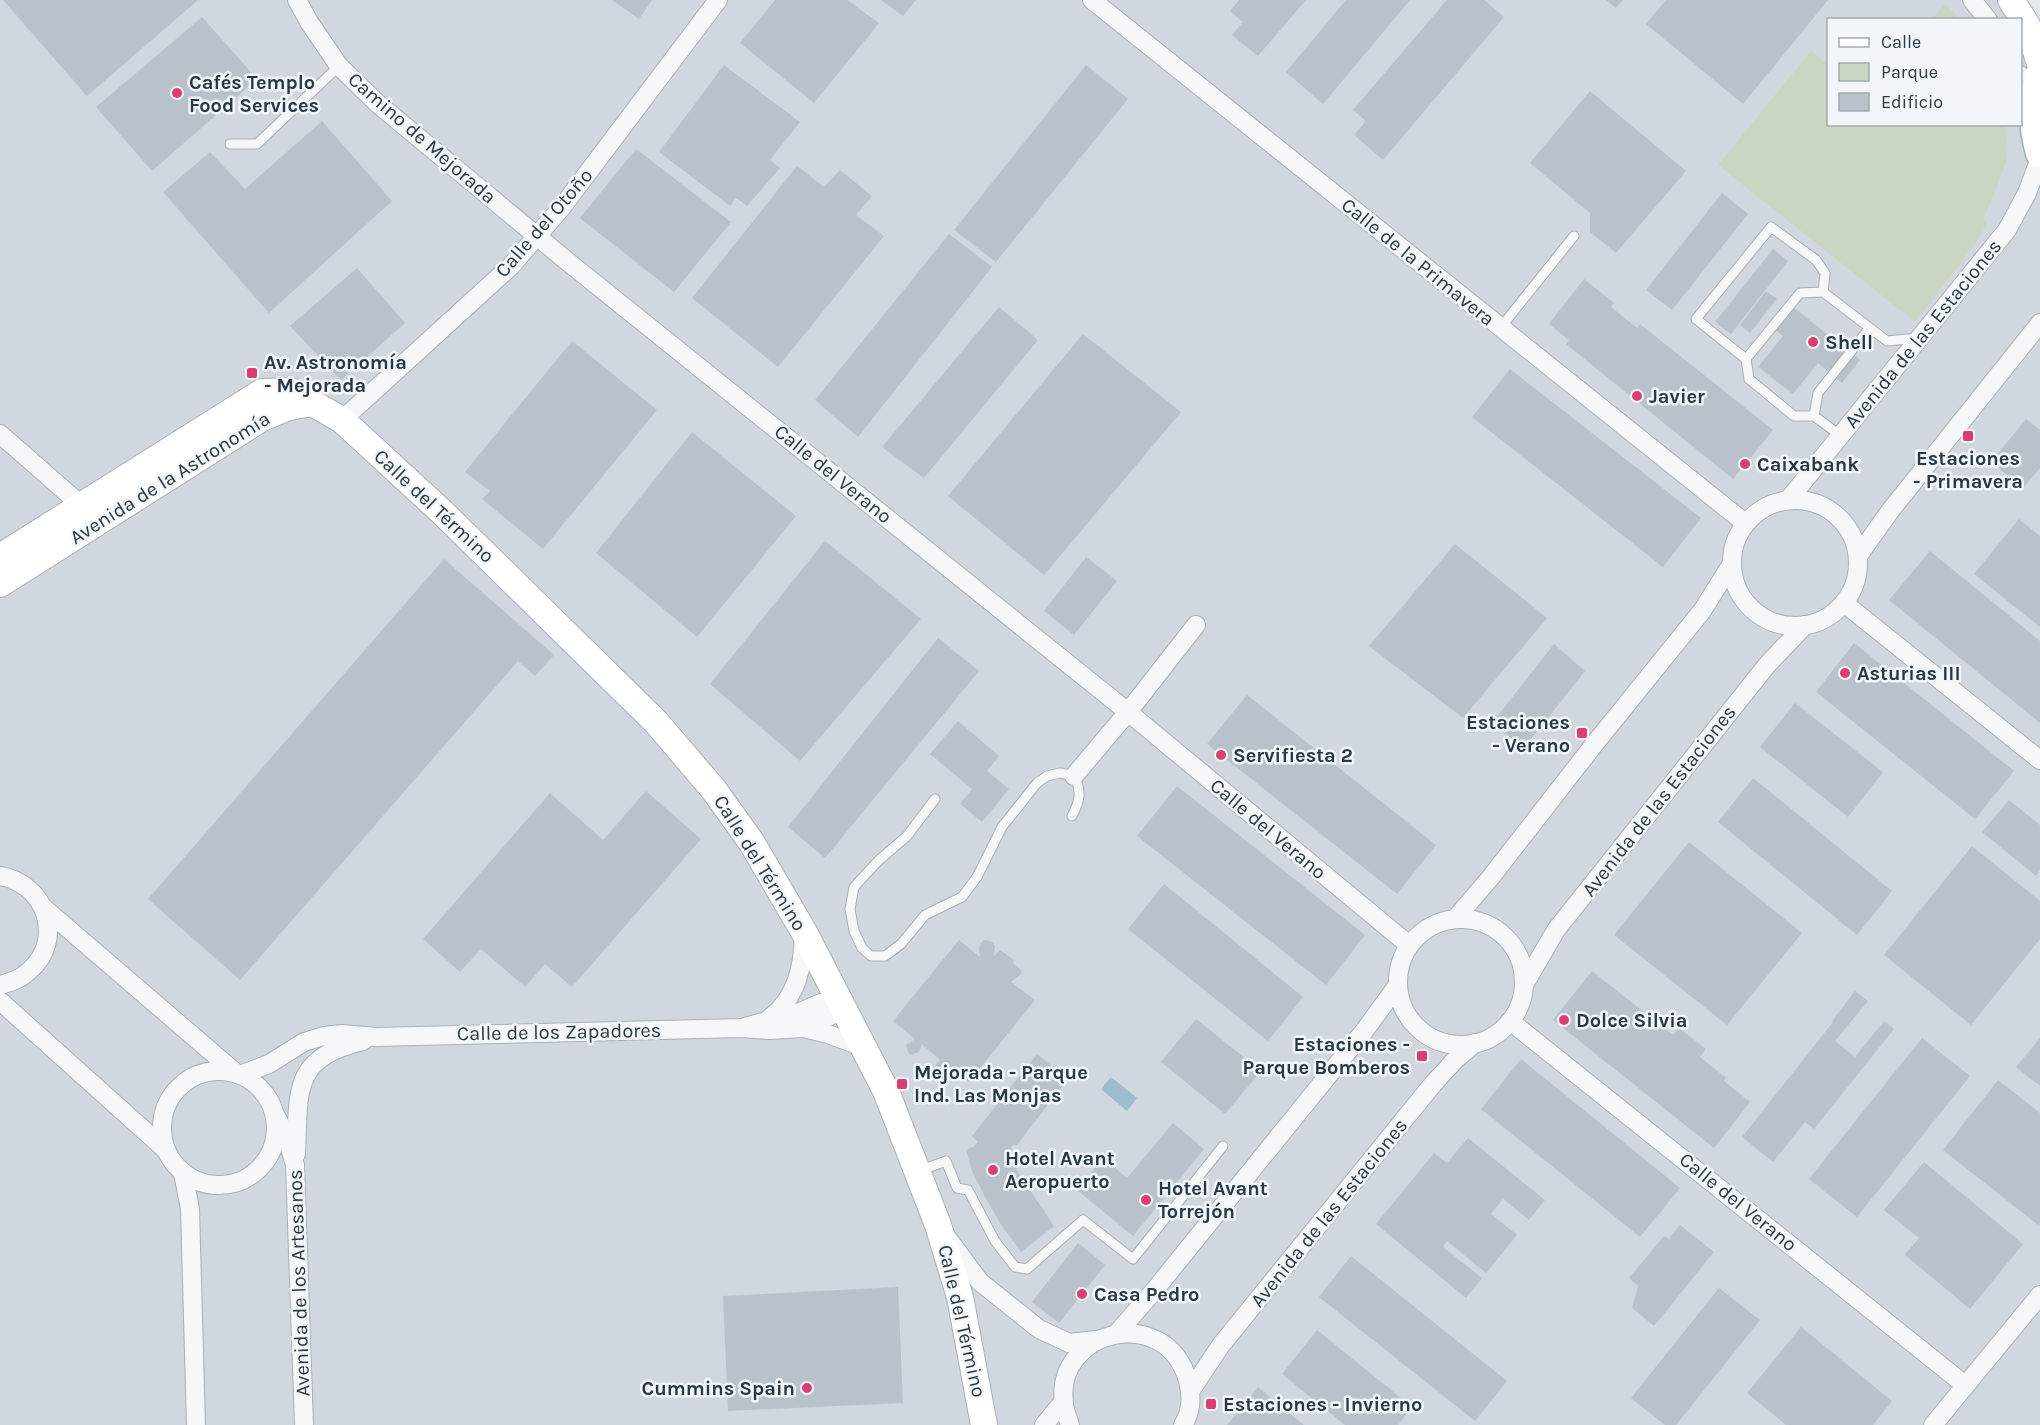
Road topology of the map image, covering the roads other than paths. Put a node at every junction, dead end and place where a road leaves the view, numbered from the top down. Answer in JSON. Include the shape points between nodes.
{"nodes":[{"id":1,"x":297,"y":0,"type":"edge"},
{"id":2,"x":718,"y":0,"type":"edge"},
{"id":3,"x":1092,"y":0,"type":"edge"},
{"id":4,"x":1972,"y":0,"type":"edge"},
{"id":5,"x":2011,"y":0,"type":"edge"},
{"id":6,"x":1986,"y":18,"type":"edge"},
{"id":7,"x":2040,"y":63,"type":"edge"},
{"id":8,"x":339,"y":66,"type":"junction"},
{"id":9,"x":2040,"y":74,"type":"edge"},
{"id":10,"x":2022,"y":80,"type":"edge"},
{"id":11,"x":2033,"y":106,"type":"junction"},
{"id":12,"x":230,"y":144,"type":"dead end"},
{"id":13,"x":2040,"y":153,"type":"edge"},
{"id":14,"x":2040,"y":158,"type":"edge"},
{"id":15,"x":538,"y":236,"type":"junction"},
{"id":16,"x":1574,"y":236,"type":"dead end"},
{"id":17,"x":1823,"y":292,"type":"junction"},
{"id":18,"x":2040,"y":323,"type":"edge"},
{"id":19,"x":1501,"y":327,"type":"junction"},
{"id":20,"x":1869,"y":329,"type":"junction"},
{"id":21,"x":1920,"y":338,"type":"junction"},
{"id":22,"x":1746,"y":359,"type":"junction"},
{"id":23,"x":312,"y":403,"type":"junction"},
{"id":24,"x":1814,"y":416,"type":"junction"},
{"id":25,"x":342,"y":420,"type":"junction"},
{"id":26,"x":0,"y":434,"type":"edge"},
{"id":27,"x":1841,"y":436,"type":"junction"},
{"id":28,"x":1789,"y":499,"type":"junction"},
{"id":29,"x":81,"y":505,"type":"junction"},
{"id":30,"x":1745,"y":523,"type":"junction"},
{"id":31,"x":1858,"y":556,"type":"junction"},
{"id":32,"x":0,"y":557,"type":"edge"},
{"id":33,"x":1731,"y":565,"type":"junction"},
{"id":34,"x":0,"y":584,"type":"edge"},
{"id":35,"x":1844,"y":603,"type":"junction"},
{"id":36,"x":1197,"y":625,"type":"dead end"},
{"id":37,"x":1805,"y":625,"type":"junction"},
{"id":38,"x":1128,"y":712,"type":"junction"},
{"id":39,"x":2040,"y":759,"type":"edge"},
{"id":40,"x":1074,"y":776,"type":"junction"},
{"id":41,"x":936,"y":799,"type":"dead end"},
{"id":42,"x":1072,"y":816,"type":"dead end"},
{"id":43,"x":0,"y":876,"type":"edge"},
{"id":44,"x":44,"y":908,"type":"junction"},
{"id":45,"x":1455,"y":918,"type":"junction"},
{"id":46,"x":804,"y":932,"type":"junction"},
{"id":47,"x":1409,"y":945,"type":"junction"},
{"id":48,"x":0,"y":985,"type":"edge"},
{"id":49,"x":1524,"y":985,"type":"junction"},
{"id":50,"x":1397,"y":986,"type":"junction"},
{"id":51,"x":0,"y":1001,"type":"edge"},
{"id":52,"x":840,"y":1002,"type":"junction"},
{"id":53,"x":769,"y":1019,"type":"junction"},
{"id":54,"x":1510,"y":1021,"type":"junction"},
{"id":55,"x":742,"y":1028,"type":"junction"},
{"id":56,"x":803,"y":1028,"type":"junction"},
{"id":57,"x":376,"y":1037,"type":"junction"},
{"id":58,"x":1475,"y":1043,"type":"junction"},
{"id":59,"x":863,"y":1047,"type":"junction"},
{"id":60,"x":238,"y":1074,"type":"junction"},
{"id":61,"x":273,"y":1110,"type":"junction"},
{"id":62,"x":1223,"y":1146,"type":"dead end"},
{"id":63,"x":166,"y":1150,"type":"junction"},
{"id":64,"x":296,"y":1165,"type":"junction"},
{"id":65,"x":917,"y":1172,"type":"junction"},
{"id":66,"x":183,"y":1173,"type":"junction"},
{"id":67,"x":938,"y":1225,"type":"junction"},
{"id":68,"x":2040,"y":1295,"type":"edge"},
{"id":69,"x":1117,"y":1333,"type":"junction"},
{"id":70,"x":1096,"y":1340,"type":"junction"},
{"id":71,"x":1965,"y":1385,"type":"junction"},
{"id":72,"x":1191,"y":1390,"type":"junction"},
{"id":73,"x":1063,"y":1402,"type":"junction"},
{"id":74,"x":196,"y":1425,"type":"edge"},
{"id":75,"x":304,"y":1425,"type":"edge"},
{"id":76,"x":984,"y":1425,"type":"edge"},
{"id":77,"x":1044,"y":1425,"type":"edge"},
{"id":78,"x":1070,"y":1425,"type":"edge"},
{"id":79,"x":1183,"y":1425,"type":"edge"},
{"id":80,"x":1933,"y":1425,"type":"edge"}],
"edges":[{"from":1,"to":8,"type":"street","name":"Camino de Mejorada"},
{"from":2,"to":15,"type":"street","name":"Calle del Otoño"},
{"from":3,"to":19,"type":"street","name":"Calle de la Primavera"},
{"from":4,"to":6,"type":"street"},
{"from":5,"to":7,"type":"street","via":[[2027,25]]},
{"from":8,"to":12,"type":"lane","via":[[257,144]]},
{"from":8,"to":15,"type":"street","name":"Camino de Mejorada","via":[[378,104]]},
{"from":9,"to":11,"type":"main road"},
{"from":10,"to":11,"type":"street"},
{"from":11,"to":13,"type":"main road"},
{"from":14,"to":21,"type":"street","name":"Avenida de las Estaciones","via":[[2007,230]]},
{"from":15,"to":25,"type":"street","name":"Calle del Otoño","via":[[511,266]]},
{"from":15,"to":38,"type":"street","name":"Calle del Verano"},
{"from":16,"to":19,"type":"lane"},
{"from":17,"to":20,"type":"lane"},
{"from":17,"to":22,"type":"lane","via":[[1800,293]]},
{"from":17,"to":22,"type":"lane","via":[[1825,273],[1816,260],[1771,227],[1696,319]]},
{"from":18,"to":31,"type":"street"},
{"from":19,"to":30,"type":"street","name":"Calle de la Primavera"},
{"from":20,"to":21,"type":"lane","via":[[1887,341]]},
{"from":20,"to":24,"type":"lane","via":[[1818,393]]},
{"from":21,"to":27,"type":"street","name":"Avenida de las Estaciones"},
{"from":22,"to":24,"type":"lane","via":[[1749,379],[1794,416]]},
{"from":23,"to":25,"type":"street","name":"Calle del Término"},
{"from":23,"to":29,"type":"street","name":"Avenida de la Astronomía","via":[[291,391],[262,392]]},
{"from":23,"to":34,"type":"street","name":"Avenida de la Astronomía","via":[[262,418]]},
{"from":24,"to":27,"type":"lane"},
{"from":25,"to":46,"type":"street","name":"Calle del Término","via":[[669,736],[752,843]]},
{"from":26,"to":29,"type":"street"},
{"from":27,"to":28,"type":"street","name":"Avenida de las Estaciones"},
{"from":28,"to":30,"type":"street","via":[[1768,505]]},
{"from":28,"to":31,"type":"street","via":[[1813,501],[1833,511],[1852,534]]},
{"from":29,"to":32,"type":"street","name":"Avenida de la Astronomía"},
{"from":30,"to":33,"type":"street","via":[[1734,542]]},
{"from":31,"to":35,"type":"street","via":[[1855,584]]},
{"from":33,"to":37,"type":"street","via":[[1735,586],[1756,614],[1776,623]]},
{"from":33,"to":45,"type":"street","via":[[1702,611]]},
{"from":35,"to":37,"type":"street","via":[[1826,618]]},
{"from":35,"to":39,"type":"street"},
{"from":36,"to":38,"type":"street"},
{"from":37,"to":49,"type":"street","name":"Avenida de las Estaciones","via":[[1767,665],[1556,930]]},
{"from":38,"to":40,"type":"street"},
{"from":38,"to":47,"type":"street","name":"Calle del Verano"},
{"from":40,"to":41,"type":"lane","via":[[1060,773],[1038,783],[1002,826],[977,877],[962,897],[926,915],[902,944],[885,956],[871,956],[854,931],[850,909],[854,887],[907,836]]},
{"from":40,"to":42,"type":"lane","via":[[1080,787],[1079,803]]},
{"from":43,"to":44,"type":"street","via":[[24,884]]},
{"from":44,"to":48,"type":"street","via":[[47,941],[41,957],[23,976]]},
{"from":44,"to":60,"type":"street"},
{"from":45,"to":47,"type":"street","via":[[1434,924]]},
{"from":45,"to":49,"type":"street","via":[[1485,923],[1503,935],[1521,963]]},
{"from":46,"to":52,"type":"street","name":"Calle del Término"},
{"from":46,"to":53,"type":"street","name":"Calle de los Zapadores","via":[[800,974],[783,1008]]},
{"from":47,"to":50,"type":"street","via":[[1399,965]]},
{"from":49,"to":54,"type":"street","via":[[1521,1001]]},
{"from":50,"to":58,"type":"street","via":[[1404,1012],[1418,1029],[1448,1044]]},
{"from":50,"to":69,"type":"street"},
{"from":51,"to":63,"type":"street"},
{"from":52,"to":53,"type":"street","name":"Calle de los Zapadores","via":[[823,1001],[795,1014]]},
{"from":52,"to":56,"type":"street","name":"Calle de los Zapadores","via":[[830,1016]]},
{"from":52,"to":59,"type":"street","name":"Calle del Término"},
{"from":53,"to":55,"type":"street","name":"Calle de los Zapadores"},
{"from":54,"to":58,"type":"street","via":[[1495,1035]]},
{"from":54,"to":71,"type":"street","name":"Calle del Verano"},
{"from":55,"to":56,"type":"street","name":"Calle de los Zapadores"},
{"from":55,"to":57,"type":"street","name":"Calle de los Zapadores"},
{"from":56,"to":59,"type":"street","name":"Calle de los Zapadores"},
{"from":57,"to":60,"type":"street","name":"Calle de los Zapadores","via":[[324,1036],[304,1042],[269,1064]]},
{"from":57,"to":64,"type":"street","name":"Calle de los Zapadores","via":[[327,1053],[313,1064],[302,1081]]},
{"from":58,"to":72,"type":"street","name":"Avenida de las Estaciones","via":[[1425,1094],[1221,1345]]},
{"from":59,"to":65,"type":"street","name":"Calle del Término","via":[[886,1091]]},
{"from":60,"to":61,"type":"street","via":[[266,1095]]},
{"from":60,"to":63,"type":"street","via":[[208,1072],[183,1083],[163,1114],[161,1132]]},
{"from":61,"to":64,"type":"street","name":"Avenida de los Artesanos"},
{"from":61,"to":66,"type":"street","via":[[273,1146],[252,1175],[235,1183],[217,1185],[199,1182]]},
{"from":62,"to":65,"type":"lane","via":[[1133,1259],[1083,1220],[1027,1269],[1015,1267],[995,1241],[968,1190],[957,1188],[946,1161]]},
{"from":63,"to":66,"type":"street"},
{"from":64,"to":75,"type":"street","name":"Avenida de los Artesanos"},
{"from":65,"to":67,"type":"street","name":"Calle del Término"},
{"from":66,"to":74,"type":"street","via":[[190,1209]]},
{"from":67,"to":70,"type":"street","via":[[980,1282],[1039,1329],[1069,1343]]},
{"from":67,"to":76,"type":"street","name":"Calle del Término","via":[[960,1297]]},
{"from":68,"to":71,"type":"street"},
{"from":69,"to":70,"type":"street"},
{"from":69,"to":72,"type":"street","via":[[1148,1335],[1167,1346],[1185,1368]]},
{"from":70,"to":73,"type":"street","via":[[1076,1358],[1066,1378]]},
{"from":71,"to":80,"type":"street"},
{"from":72,"to":79,"type":"street","via":[[1191,1404]]},
{"from":73,"to":77,"type":"street"},
{"from":73,"to":78,"type":"street"}]}
